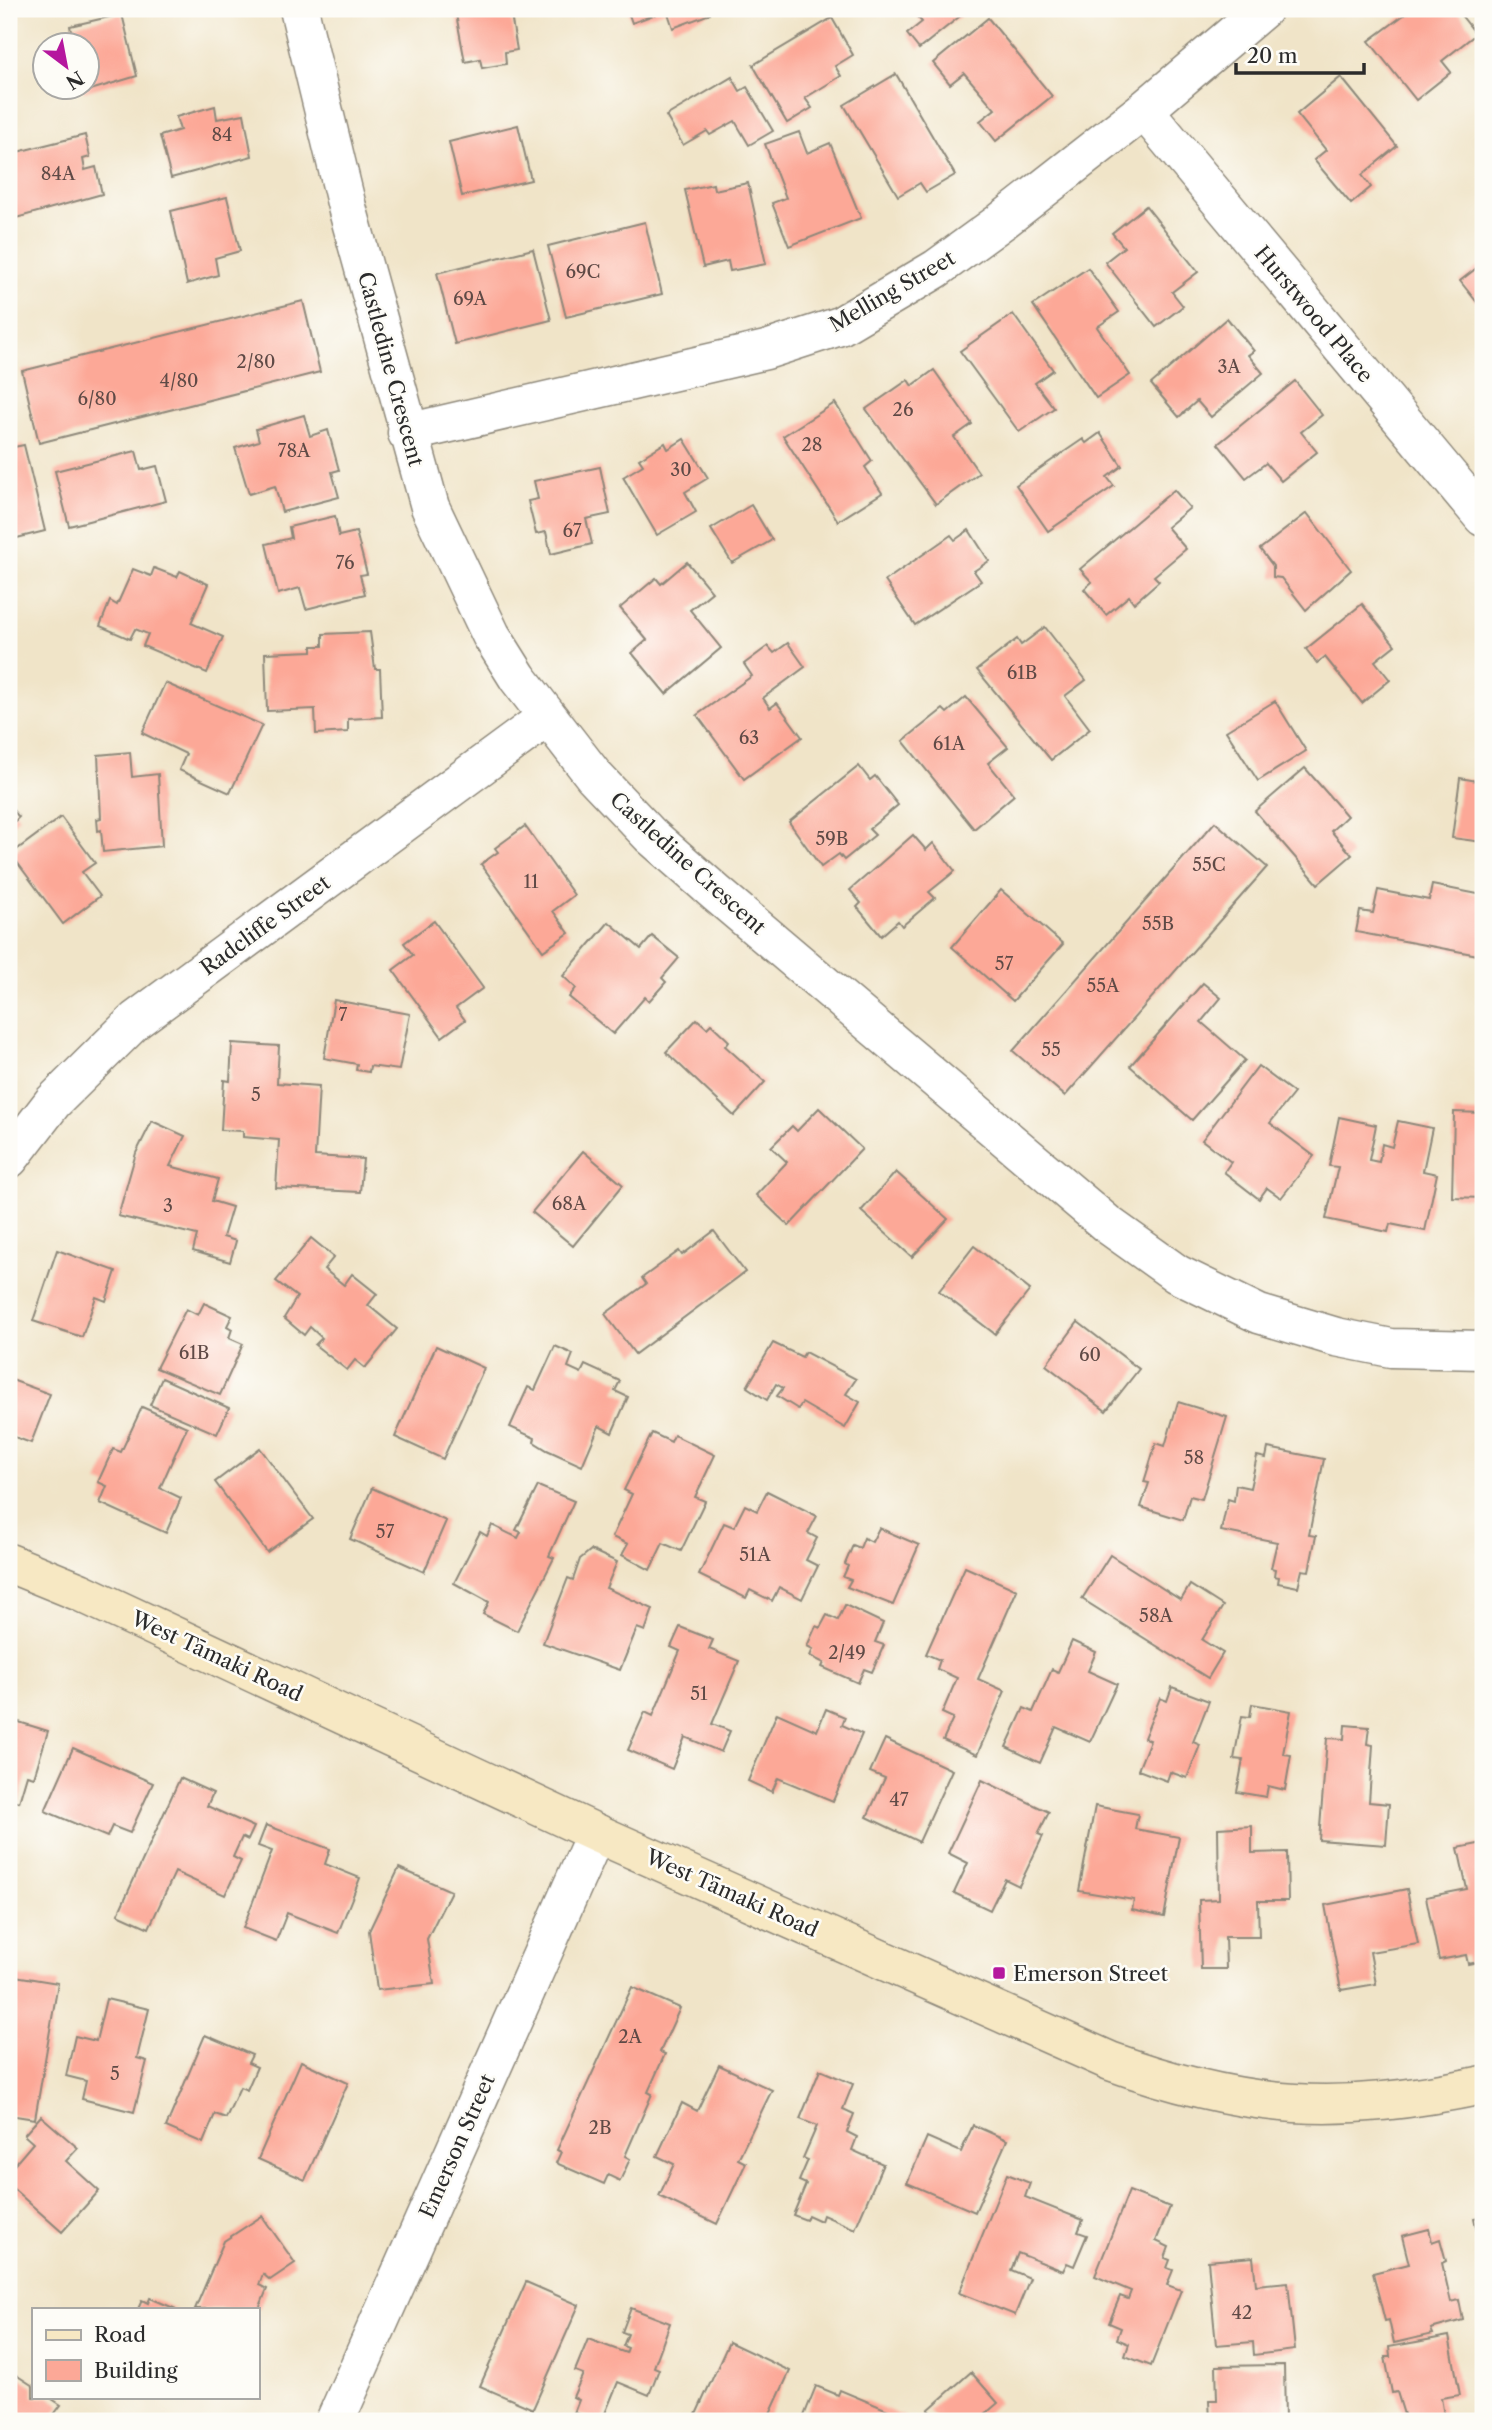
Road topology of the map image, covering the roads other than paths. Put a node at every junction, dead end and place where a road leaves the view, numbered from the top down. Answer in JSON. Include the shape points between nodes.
{"nodes":[{"id":1,"x":299,"y":9,"type":"edge"},
{"id":2,"x":1263,"y":9,"type":"edge"},
{"id":3,"x":1144,"y":110,"type":"junction"},
{"id":4,"x":407,"y":433,"type":"junction"},
{"id":5,"x":1483,"y":517,"type":"edge"},
{"id":6,"x":546,"y":718,"type":"junction"},
{"id":7,"x":9,"y":1159,"type":"edge"},
{"id":8,"x":1483,"y":1350,"type":"edge"},
{"id":9,"x":9,"y":1563,"type":"edge"},
{"id":10,"x":596,"y":1833,"type":"junction"},
{"id":11,"x":1483,"y":2085,"type":"edge"},
{"id":12,"x":343,"y":2419,"type":"edge"}],
"edges":[{"from":1,"to":4,"type":"street","name":"Castledine Crescent"},
{"from":2,"to":3,"type":"street","name":"Melling Street"},
{"from":3,"to":4,"type":"street","name":"Melling Street","via":[[936,270],[840,326],[766,351]]},
{"from":3,"to":5,"type":"street","name":"Hurstwood Place"},
{"from":4,"to":6,"type":"street","name":"Castledine Crescent","via":[[430,507],[491,635]]},
{"from":6,"to":7,"type":"street","name":"Radcliffe Street","via":[[136,1020],[54,1102]]},
{"from":6,"to":8,"type":"street","name":"Castledine Crescent","via":[[650,835],[1107,1224],[1177,1274],[1259,1314],[1336,1337],[1391,1348]]},
{"from":9,"to":10,"type":"main road","name":"West Tāmaki Road"},
{"from":10,"to":11,"type":"main road","name":"West Tāmaki Road","via":[[1110,2061],[1189,2088],[1278,2104],[1358,2105]]},
{"from":10,"to":12,"type":"street","name":"Emerson Street"}]}
